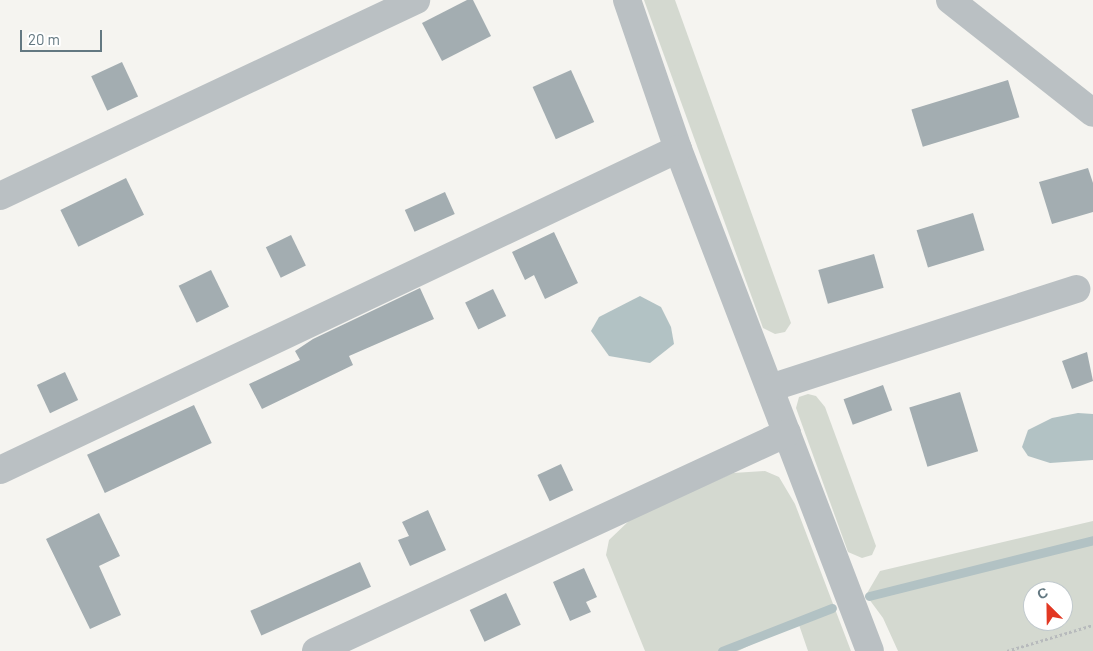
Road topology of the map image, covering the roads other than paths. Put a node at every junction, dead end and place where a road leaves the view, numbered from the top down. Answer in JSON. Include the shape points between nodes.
{"nodes":[{"id":1,"x":416,"y":0,"type":"edge"},
{"id":2,"x":627,"y":0,"type":"edge"},
{"id":3,"x":950,"y":0,"type":"edge"},
{"id":4,"x":1093,"y":113,"type":"edge"},
{"id":5,"x":678,"y":149,"type":"junction"},
{"id":6,"x":0,"y":196,"type":"edge"},
{"id":7,"x":1076,"y":289,"type":"dead end"},
{"id":8,"x":770,"y":388,"type":"junction"},
{"id":9,"x":787,"y":433,"type":"junction"},
{"id":10,"x":0,"y":470,"type":"edge"},
{"id":11,"x":316,"y":651,"type":"edge"},
{"id":12,"x":870,"y":651,"type":"edge"}],
"edges":[{"from":1,"to":6,"type":"street"},
{"from":2,"to":5,"type":"street"},
{"from":3,"to":4,"type":"street"},
{"from":5,"to":8,"type":"street"},
{"from":5,"to":10,"type":"street"},
{"from":7,"to":8,"type":"street"},
{"from":8,"to":9,"type":"street"},
{"from":9,"to":11,"type":"street"},
{"from":9,"to":12,"type":"street"}]}
